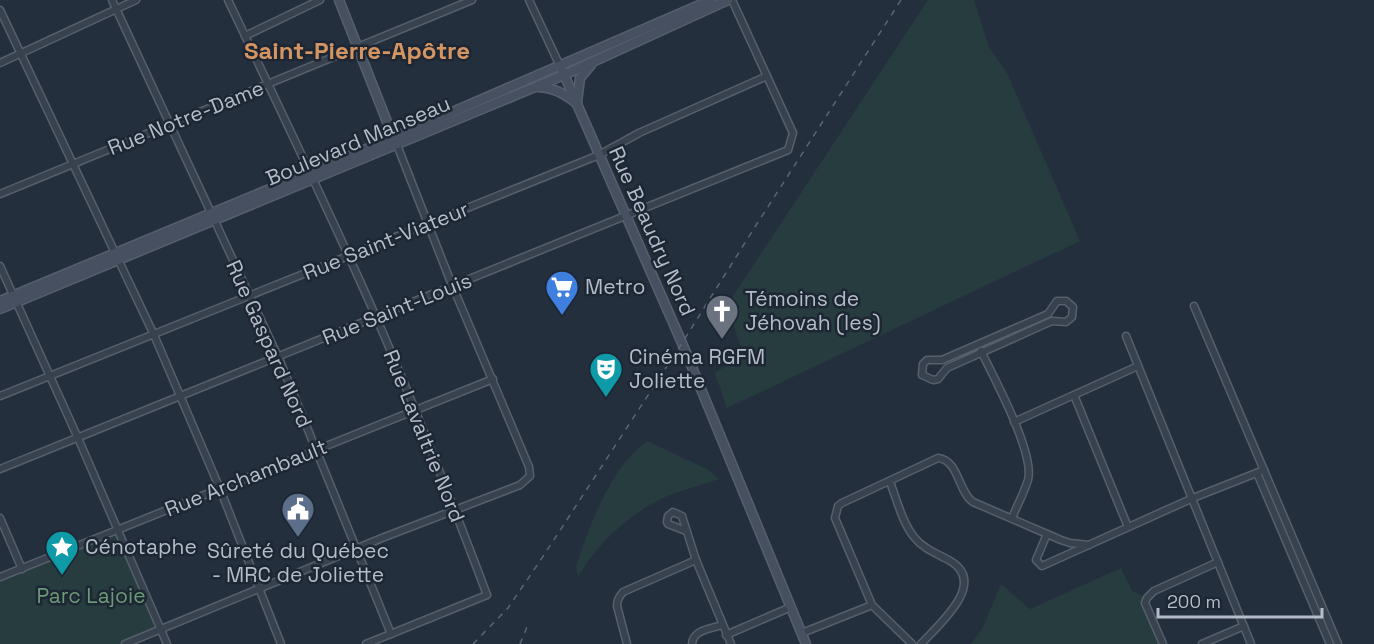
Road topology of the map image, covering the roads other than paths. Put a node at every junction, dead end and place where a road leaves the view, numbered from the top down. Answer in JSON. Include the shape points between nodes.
{"nodes":[{"id":1,"x":111,"y":0,"type":"edge"},
{"id":2,"x":136,"y":0,"type":"edge"},
{"id":3,"x":228,"y":0,"type":"edge"},
{"id":4,"x":320,"y":0,"type":"edge"},
{"id":5,"x":339,"y":0,"type":"edge"},
{"id":6,"x":472,"y":0,"type":"edge"},
{"id":7,"x":529,"y":0,"type":"edge"},
{"id":8,"x":711,"y":0,"type":"edge"},
{"id":9,"x":730,"y":0,"type":"edge"},
{"id":10,"x":116,"y":9,"type":"junction"},
{"id":11,"x":0,"y":10,"type":"edge"},
{"id":12,"x":245,"y":36,"type":"junction"},
{"id":13,"x":358,"y":48,"type":"junction"},
{"id":14,"x":20,"y":54,"type":"junction"},
{"id":15,"x":598,"y":59,"type":"junction"},
{"id":16,"x":0,"y":63,"type":"edge"},
{"id":17,"x":560,"y":66,"type":"junction"},
{"id":18,"x":564,"y":75,"type":"junction"},
{"id":19,"x":767,"y":76,"type":"junction"},
{"id":20,"x":268,"y":85,"type":"junction"},
{"id":21,"x":535,"y":87,"type":"junction"},
{"id":22,"x":576,"y":103,"type":"junction"},
{"id":23,"x":170,"y":125,"type":"junction"},
{"id":24,"x":395,"y":141,"type":"junction"},
{"id":25,"x":599,"y":155,"type":"junction"},
{"id":26,"x":72,"y":165,"type":"junction"},
{"id":27,"x":312,"y":176,"type":"junction"},
{"id":28,"x":0,"y":194,"type":"edge"},
{"id":29,"x":626,"y":216,"type":"junction"},
{"id":30,"x":212,"y":217,"type":"junction"},
{"id":31,"x":428,"y":224,"type":"junction"},
{"id":32,"x":348,"y":256,"type":"junction"},
{"id":33,"x":117,"y":257,"type":"junction"},
{"id":34,"x":0,"y":266,"type":"edge"},
{"id":35,"x":453,"y":286,"type":"junction"},
{"id":36,"x":248,"y":296,"type":"junction"},
{"id":37,"x":15,"y":299,"type":"junction"},
{"id":38,"x":0,"y":301,"type":"edge"},
{"id":39,"x":1194,"y":306,"type":"dead end"},
{"id":40,"x":0,"y":309,"type":"edge"},
{"id":41,"x":376,"y":318,"type":"junction"},
{"id":42,"x":154,"y":334,"type":"junction"},
{"id":43,"x":1126,"y":336,"type":"dead end"},
{"id":44,"x":978,"y":345,"type":"junction"},
{"id":45,"x":982,"y":352,"type":"junction"},
{"id":46,"x":278,"y":357,"type":"junction"},
{"id":47,"x":1138,"y":366,"type":"junction"},
{"id":48,"x":50,"y":376,"type":"junction"},
{"id":49,"x":493,"y":379,"type":"junction"},
{"id":50,"x":1074,"y":395,"type":"junction"},
{"id":51,"x":0,"y":396,"type":"edge"},
{"id":52,"x":180,"y":397,"type":"junction"},
{"id":53,"x":415,"y":410,"type":"junction"},
{"id":54,"x":1014,"y":422,"type":"junction"},
{"id":55,"x":78,"y":438,"type":"junction"},
{"id":56,"x":316,"y":450,"type":"junction"},
{"id":57,"x":0,"y":469,"type":"edge"},
{"id":58,"x":1260,"y":471,"type":"junction"},
{"id":59,"x":890,"y":482,"type":"junction"},
{"id":60,"x":220,"y":489,"type":"junction"},
{"id":61,"x":1193,"y":498,"type":"junction"},
{"id":62,"x":455,"y":509,"type":"junction"},
{"id":63,"x":0,"y":518,"type":"edge"},
{"id":64,"x":1012,"y":518,"type":"junction"},
{"id":65,"x":1128,"y":527,"type":"junction"},
{"id":66,"x":118,"y":530,"type":"junction"},
{"id":67,"x":686,"y":531,"type":"dead end"},
{"id":68,"x":1047,"y":534,"type":"junction"},
{"id":69,"x":1089,"y":545,"type":"junction"},
{"id":70,"x":356,"y":549,"type":"junction"},
{"id":71,"x":696,"y":560,"type":"junction"},
{"id":72,"x":1218,"y":562,"type":"junction"},
{"id":73,"x":22,"y":568,"type":"junction"},
{"id":74,"x":0,"y":577,"type":"edge"},
{"id":75,"x":259,"y":590,"type":"junction"},
{"id":76,"x":872,"y":605,"type":"junction"},
{"id":77,"x":791,"y":607,"type":"junction"},
{"id":78,"x":722,"y":625,"type":"junction"},
{"id":79,"x":1244,"y":626,"type":"junction"},
{"id":80,"x":160,"y":630,"type":"junction"},
{"id":81,"x":802,"y":633,"type":"junction"},
{"id":82,"x":391,"y":634,"type":"junction"},
{"id":83,"x":728,"y":641,"type":"edge"},
{"id":84,"x":125,"y":644,"type":"edge"},
{"id":85,"x":167,"y":644,"type":"edge"},
{"id":86,"x":281,"y":644,"type":"edge"},
{"id":87,"x":366,"y":644,"type":"edge"},
{"id":88,"x":627,"y":644,"type":"edge"},
{"id":89,"x":692,"y":644,"type":"edge"},
{"id":90,"x":806,"y":644,"type":"edge"},
{"id":91,"x":912,"y":644,"type":"edge"},
{"id":92,"x":921,"y":644,"type":"edge"},
{"id":93,"x":1163,"y":644,"type":"edge"},
{"id":94,"x":1202,"y":644,"type":"edge"},
{"id":95,"x":1251,"y":644,"type":"edge"},
{"id":96,"x":1330,"y":644,"type":"edge"},
{"id":97,"x":1338,"y":644,"type":"edge"}],
"edges":[{"from":1,"to":10,"type":"street","name":"Rue Gaspard Nord"},
{"from":2,"to":10,"type":"street"},
{"from":3,"to":12,"type":"street","name":"Rue Lavaltrie Nord"},
{"from":4,"to":12,"type":"street"},
{"from":5,"to":13,"type":"main road"},
{"from":6,"to":13,"type":"street","name":"Rue Notre-Dame"},
{"from":7,"to":17,"type":"street"},
{"from":8,"to":17,"type":"main road","name":"Boulevard Manseau"},
{"from":9,"to":15,"type":"main road","name":"Boulevard Manseau"},
{"from":9,"to":19,"type":"street"},
{"from":10,"to":14,"type":"street"},
{"from":10,"to":23,"type":"street","name":"Rue Gaspard Nord"},
{"from":11,"to":14,"type":"street"},
{"from":12,"to":20,"type":"street","name":"Rue Lavaltrie Nord"},
{"from":13,"to":20,"type":"street","name":"Rue Notre-Dame"},
{"from":13,"to":24,"type":"main road"},
{"from":14,"to":16,"type":"street"},
{"from":14,"to":26,"type":"street"},
{"from":15,"to":18,"type":"main road","name":"Boulevard Manseau"},
{"from":15,"to":22,"type":"main road","via":[[580,78]]},
{"from":17,"to":18,"type":"main road","name":"Rue Beaudry Nord"},
{"from":17,"to":24,"type":"main road","name":"Boulevard Manseau"},
{"from":18,"to":21,"type":"main road","name":"Boulevard Manseau"},
{"from":18,"to":22,"type":"main road","name":"Rue Beaudry Nord"},
{"from":19,"to":25,"type":"street","name":"Rue Saint-Viateur"},
{"from":19,"to":29,"type":"street","name":"Rue Saint-Louis","via":[[793,133],[788,150]]},
{"from":20,"to":23,"type":"street","name":"Rue Notre-Dame"},
{"from":20,"to":27,"type":"street","name":"Rue Lavaltrie Nord"},
{"from":21,"to":22,"type":"main road","via":[[557,90]]},
{"from":21,"to":24,"type":"main road","name":"Boulevard Manseau"},
{"from":22,"to":25,"type":"main road","name":"Rue Beaudry Nord"},
{"from":23,"to":26,"type":"street","name":"Rue Notre-Dame"},
{"from":23,"to":30,"type":"street","name":"Rue Gaspard Nord"},
{"from":24,"to":27,"type":"main road","name":"Boulevard Manseau"},
{"from":24,"to":31,"type":"street"},
{"from":25,"to":29,"type":"main road","name":"Rue Beaudry Nord"},
{"from":25,"to":31,"type":"street","name":"Rue Saint-Viateur"},
{"from":26,"to":28,"type":"street","name":"Rue Notre-Dame"},
{"from":26,"to":33,"type":"street"},
{"from":27,"to":30,"type":"main road","name":"Boulevard Manseau"},
{"from":27,"to":32,"type":"street","name":"Rue Lavaltrie Nord"},
{"from":29,"to":35,"type":"street","name":"Rue Saint-Louis"},
{"from":29,"to":77,"type":"main road","name":"Rue Beaudry Nord"},
{"from":30,"to":33,"type":"main road","name":"Boulevard Manseau"},
{"from":30,"to":36,"type":"street","name":"Rue Gaspard Nord"},
{"from":31,"to":32,"type":"street","name":"Rue Saint-Viateur"},
{"from":31,"to":35,"type":"street"},
{"from":32,"to":36,"type":"street","name":"Rue Saint-Viateur"},
{"from":32,"to":41,"type":"street","name":"Rue Lavaltrie Nord"},
{"from":33,"to":37,"type":"main road","name":"Boulevard Manseau"},
{"from":33,"to":42,"type":"street"},
{"from":34,"to":37,"type":"street"},
{"from":35,"to":41,"type":"street","name":"Rue Saint-Louis"},
{"from":35,"to":49,"type":"street"},
{"from":36,"to":42,"type":"street","name":"Rue Saint-Viateur"},
{"from":36,"to":46,"type":"street","name":"Rue Gaspard Nord"},
{"from":37,"to":38,"type":"main road","name":"Boulevard Manseau"},
{"from":37,"to":40,"type":"main road","name":"Boulevard Manseau"},
{"from":37,"to":48,"type":"street"},
{"from":39,"to":58,"type":"street"},
{"from":41,"to":46,"type":"street","name":"Rue Saint-Louis"},
{"from":41,"to":53,"type":"street","name":"Rue Lavaltrie Nord"},
{"from":42,"to":48,"type":"street","name":"Rue Saint-Viateur"},
{"from":42,"to":52,"type":"street"},
{"from":43,"to":47,"type":"street"},
{"from":44,"to":45,"type":"street"},
{"from":44,"to":45,"type":"street","via":[[942,360],[927,360],[922,375],[938,379],[947,368]]},
{"from":44,"to":45,"type":"street","via":[[1048,314],[1057,301],[1066,301],[1073,307],[1072,317],[1066,322],[1052,321]]},
{"from":45,"to":54,"type":"street"},
{"from":46,"to":52,"type":"street","name":"Rue Saint-Louis"},
{"from":46,"to":56,"type":"street","name":"Rue Gaspard Nord"},
{"from":47,"to":50,"type":"street"},
{"from":47,"to":61,"type":"street"},
{"from":48,"to":51,"type":"street","name":"Rue Saint-Viateur"},
{"from":48,"to":55,"type":"street"},
{"from":49,"to":53,"type":"street","name":"Rue Archambault"},
{"from":49,"to":62,"type":"street","via":[[530,467],[530,476],[520,484]]},
{"from":50,"to":54,"type":"street"},
{"from":50,"to":65,"type":"street"},
{"from":52,"to":55,"type":"street","name":"Rue Saint-Louis"},
{"from":52,"to":60,"type":"street"},
{"from":53,"to":56,"type":"street","name":"Rue Archambault"},
{"from":53,"to":62,"type":"street","name":"Rue Lavaltrie Nord"},
{"from":54,"to":64,"type":"street","via":[[1025,451],[1028,480]]},
{"from":55,"to":57,"type":"street","name":"Rue Saint-Louis"},
{"from":55,"to":66,"type":"street"},
{"from":56,"to":60,"type":"street","name":"Rue Archambault"},
{"from":56,"to":70,"type":"street","name":"Rue Gaspard Nord"},
{"from":58,"to":61,"type":"street"},
{"from":58,"to":96,"type":"street"},
{"from":58,"to":97,"type":"street"},
{"from":59,"to":64,"type":"street","via":[[943,459],[952,467],[968,498]]},
{"from":59,"to":76,"type":"street","via":[[842,502],[836,511],[835,519]]},
{"from":59,"to":92,"type":"street","via":[[915,538],[923,547],[953,563],[964,578],[959,602]]},
{"from":60,"to":66,"type":"street","name":"Rue Archambault"},
{"from":60,"to":75,"type":"street"},
{"from":61,"to":65,"type":"street"},
{"from":61,"to":72,"type":"street"},
{"from":62,"to":70,"type":"street"},
{"from":62,"to":82,"type":"street","name":"Rue Lavaltrie Nord","via":[[487,595]]},
{"from":63,"to":73,"type":"street"},
{"from":64,"to":68,"type":"street"},
{"from":65,"to":69,"type":"street"},
{"from":66,"to":73,"type":"street","name":"Rue Archambault"},
{"from":66,"to":80,"type":"street"},
{"from":67,"to":71,"type":"street"},
{"from":68,"to":69,"type":"street"},
{"from":68,"to":69,"type":"street","via":[[1036,560],[1042,566]]},
{"from":70,"to":75,"type":"street"},
{"from":70,"to":82,"type":"street","name":"Rue Gaspard Nord"},
{"from":71,"to":78,"type":"street"},
{"from":71,"to":88,"type":"street","via":[[623,592],[617,600]]},
{"from":72,"to":79,"type":"street"},
{"from":72,"to":93,"type":"street","via":[[1154,591],[1147,598]]},
{"from":73,"to":74,"type":"street","name":"Rue Archambault"},
{"from":75,"to":80,"type":"street"},
{"from":75,"to":86,"type":"street"},
{"from":76,"to":81,"type":"street"},
{"from":76,"to":91,"type":"street"},
{"from":77,"to":81,"type":"main road","name":"Rue Beaudry Nord"},
{"from":77,"to":83,"type":"street"},
{"from":78,"to":83,"type":"street"},
{"from":78,"to":89,"type":"street","via":[[694,636]]},
{"from":79,"to":94,"type":"street"},
{"from":79,"to":95,"type":"street"},
{"from":80,"to":84,"type":"street"},
{"from":80,"to":85,"type":"street"},
{"from":81,"to":90,"type":"main road","name":"Rue Beaudry Nord"},
{"from":82,"to":87,"type":"street"}]}
